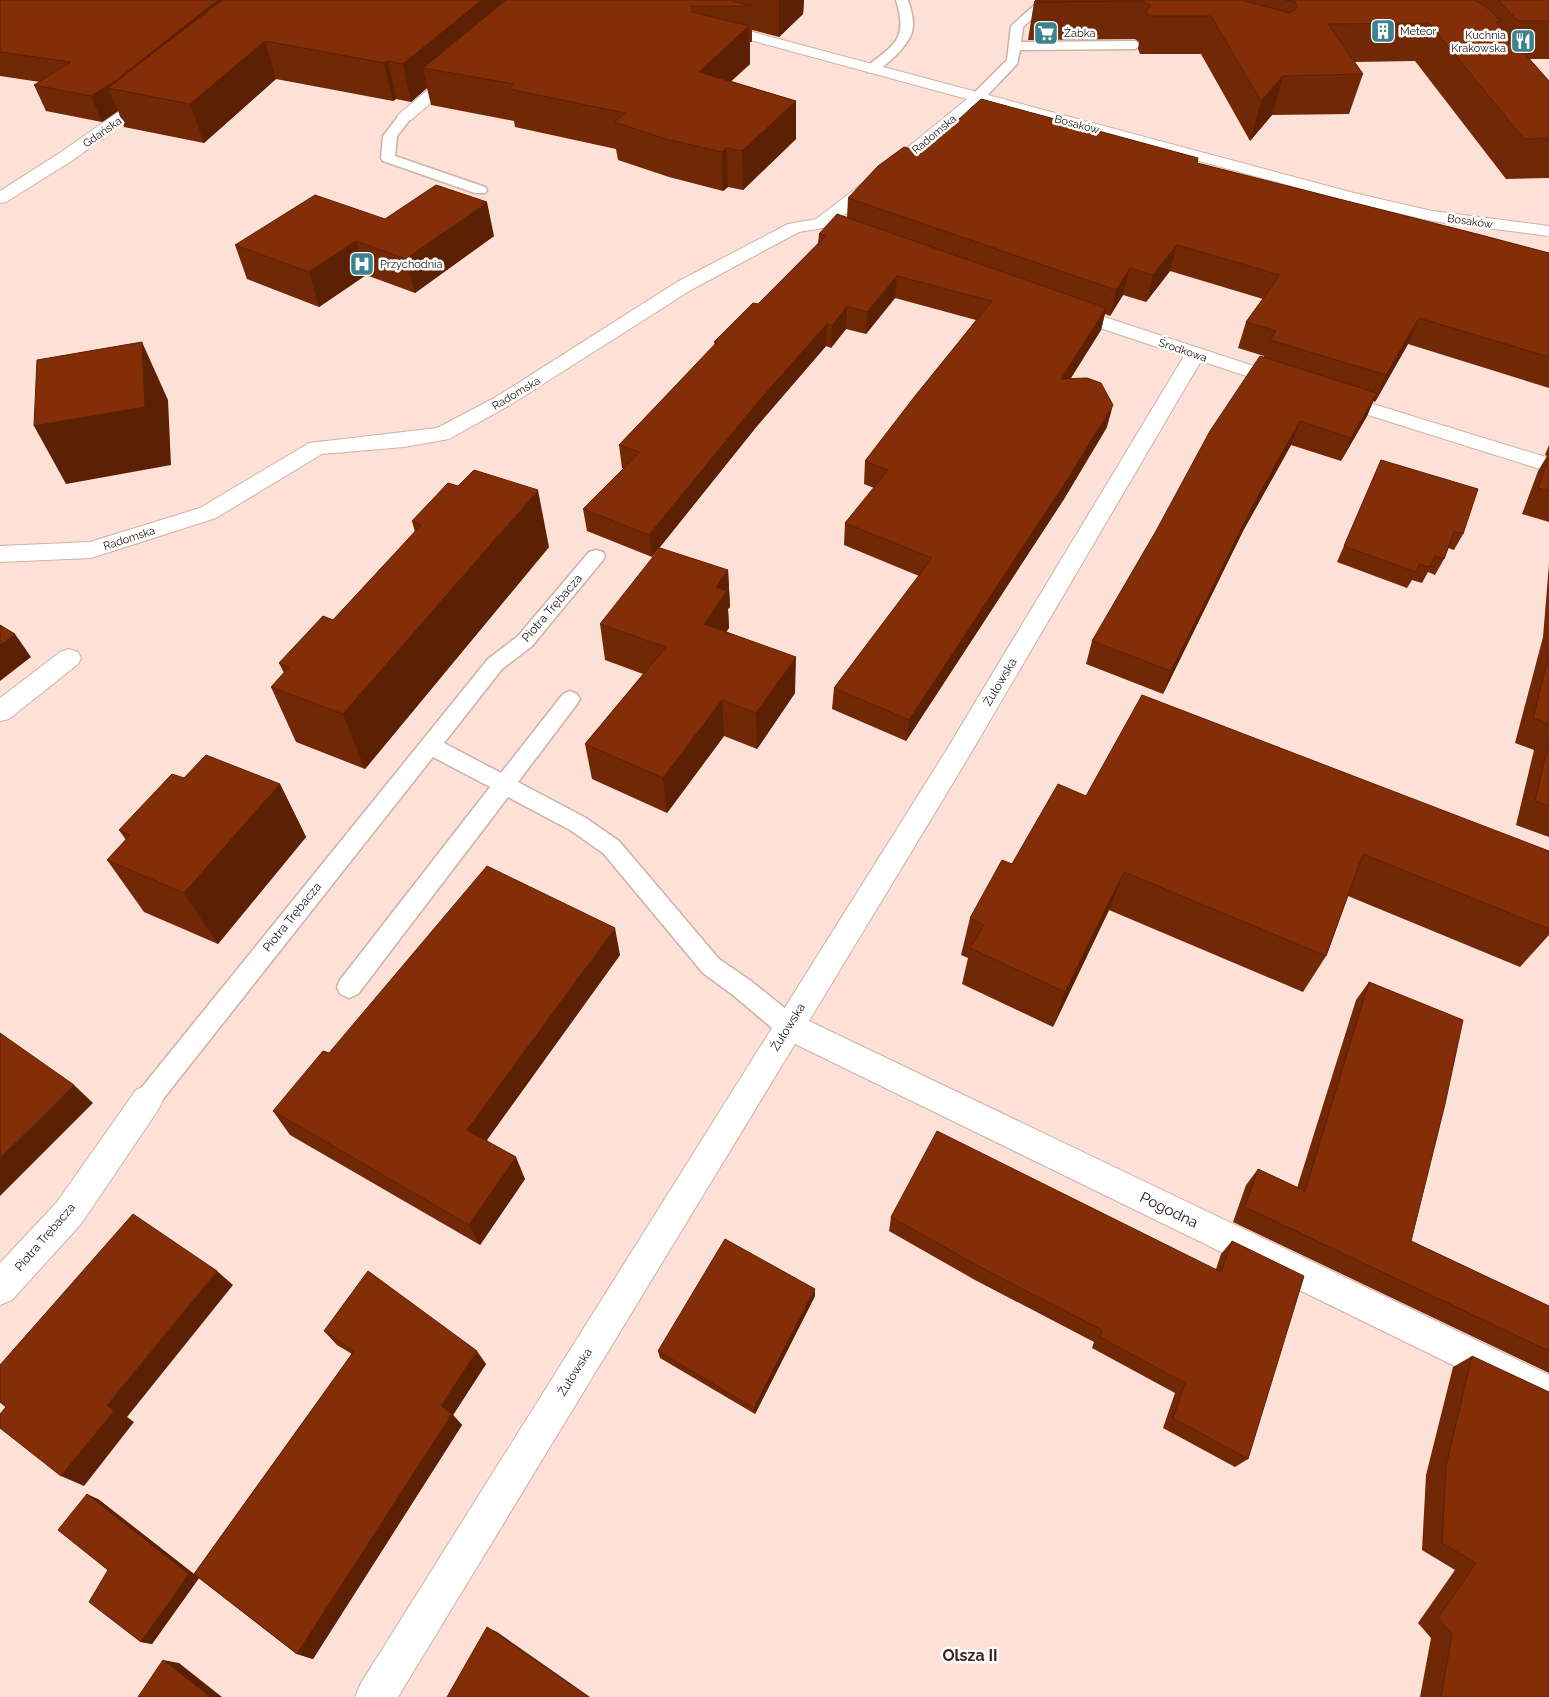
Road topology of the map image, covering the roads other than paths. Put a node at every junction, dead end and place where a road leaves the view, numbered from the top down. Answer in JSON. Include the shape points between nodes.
{"nodes":[{"id":1,"x":902,"y":0,"type":"edge"},
{"id":2,"x":1047,"y":0,"type":"edge"},
{"id":3,"x":699,"y":22,"type":"edge"},
{"id":4,"x":1135,"y":45,"type":"edge"},
{"id":5,"x":1016,"y":46,"type":"junction"},
{"id":6,"x":470,"y":62,"type":"edge"},
{"id":7,"x":871,"y":69,"type":"junction"},
{"id":8,"x":160,"y":90,"type":"edge"},
{"id":9,"x":977,"y":98,"type":"junction"},
{"id":10,"x":405,"y":118,"type":"joint"},
{"id":11,"x":480,"y":190,"type":"dead end"},
{"id":12,"x":3,"y":193,"type":"edge"},
{"id":13,"x":1549,"y":231,"type":"edge"},
{"id":14,"x":1047,"y":304,"type":"edge"},
{"id":15,"x":1195,"y":354,"type":"junction"},
{"id":16,"x":1549,"y":465,"type":"edge"},
{"id":17,"x":0,"y":554,"type":"edge"},
{"id":18,"x":596,"y":556,"type":"dead end"},
{"id":19,"x":69,"y":658,"type":"dead end"},
{"id":20,"x":570,"y":699,"type":"dead end"},
{"id":21,"x":0,"y":712,"type":"edge"},
{"id":22,"x":430,"y":745,"type":"junction"},
{"id":23,"x":503,"y":784,"type":"junction"},
{"id":24,"x":349,"y":986,"type":"dead end"},
{"id":25,"x":788,"y":1026,"type":"junction"},
{"id":26,"x":147,"y":1100,"type":"joint"},
{"id":27,"x":0,"y":1288,"type":"edge"},
{"id":28,"x":1549,"y":1394,"type":"edge"},
{"id":29,"x":375,"y":1697,"type":"edge"}],
"edges":[{"from":1,"to":7,"type":"lane","via":[[909,22],[906,35]]},
{"from":2,"to":5,"type":"lane","via":[[1017,26]]},
{"from":3,"to":7,"type":"street","name":"Bosaków"},
{"from":4,"to":5,"type":"lane"},
{"from":5,"to":9,"type":"lane","via":[[1013,61]]},
{"from":6,"to":10,"type":"street"},
{"from":7,"to":9,"type":"street","name":"Bosaków"},
{"from":8,"to":12,"type":"street","name":"Gdańska","via":[[110,126]]},
{"from":9,"to":13,"type":"street","name":"Bosaków","via":[[1350,197],[1432,216]]},
{"from":9,"to":17,"type":"street","name":"Radomska","via":[[886,174],[831,226],[794,228],[684,286],[503,402],[442,434],[317,448],[208,513],[91,550]]},
{"from":10,"to":11,"type":"lane","via":[[390,136],[388,158]]},
{"from":14,"to":15,"type":"street","name":"Środkowa"},
{"from":15,"to":16,"type":"street","name":"Środkowa"},
{"from":15,"to":25,"type":"street","name":"Żułowska","via":[[953,761]]},
{"from":18,"to":22,"type":"lane","name":"Piotra Trębacza","via":[[525,641],[495,664]]},
{"from":19,"to":21,"type":"street"},
{"from":20,"to":23,"type":"lane"},
{"from":22,"to":23,"type":"lane"},
{"from":22,"to":26,"type":"lane","name":"Piotra Trębacza"},
{"from":23,"to":24,"type":"lane"},
{"from":23,"to":25,"type":"lane","via":[[578,824],[611,847],[711,966]]},
{"from":25,"to":28,"type":"street","name":"Pogodna"},
{"from":25,"to":29,"type":"street","name":"Żułowska"},
{"from":26,"to":27,"type":"street","name":"Piotra Trębacza","via":[[69,1213]]}]}
